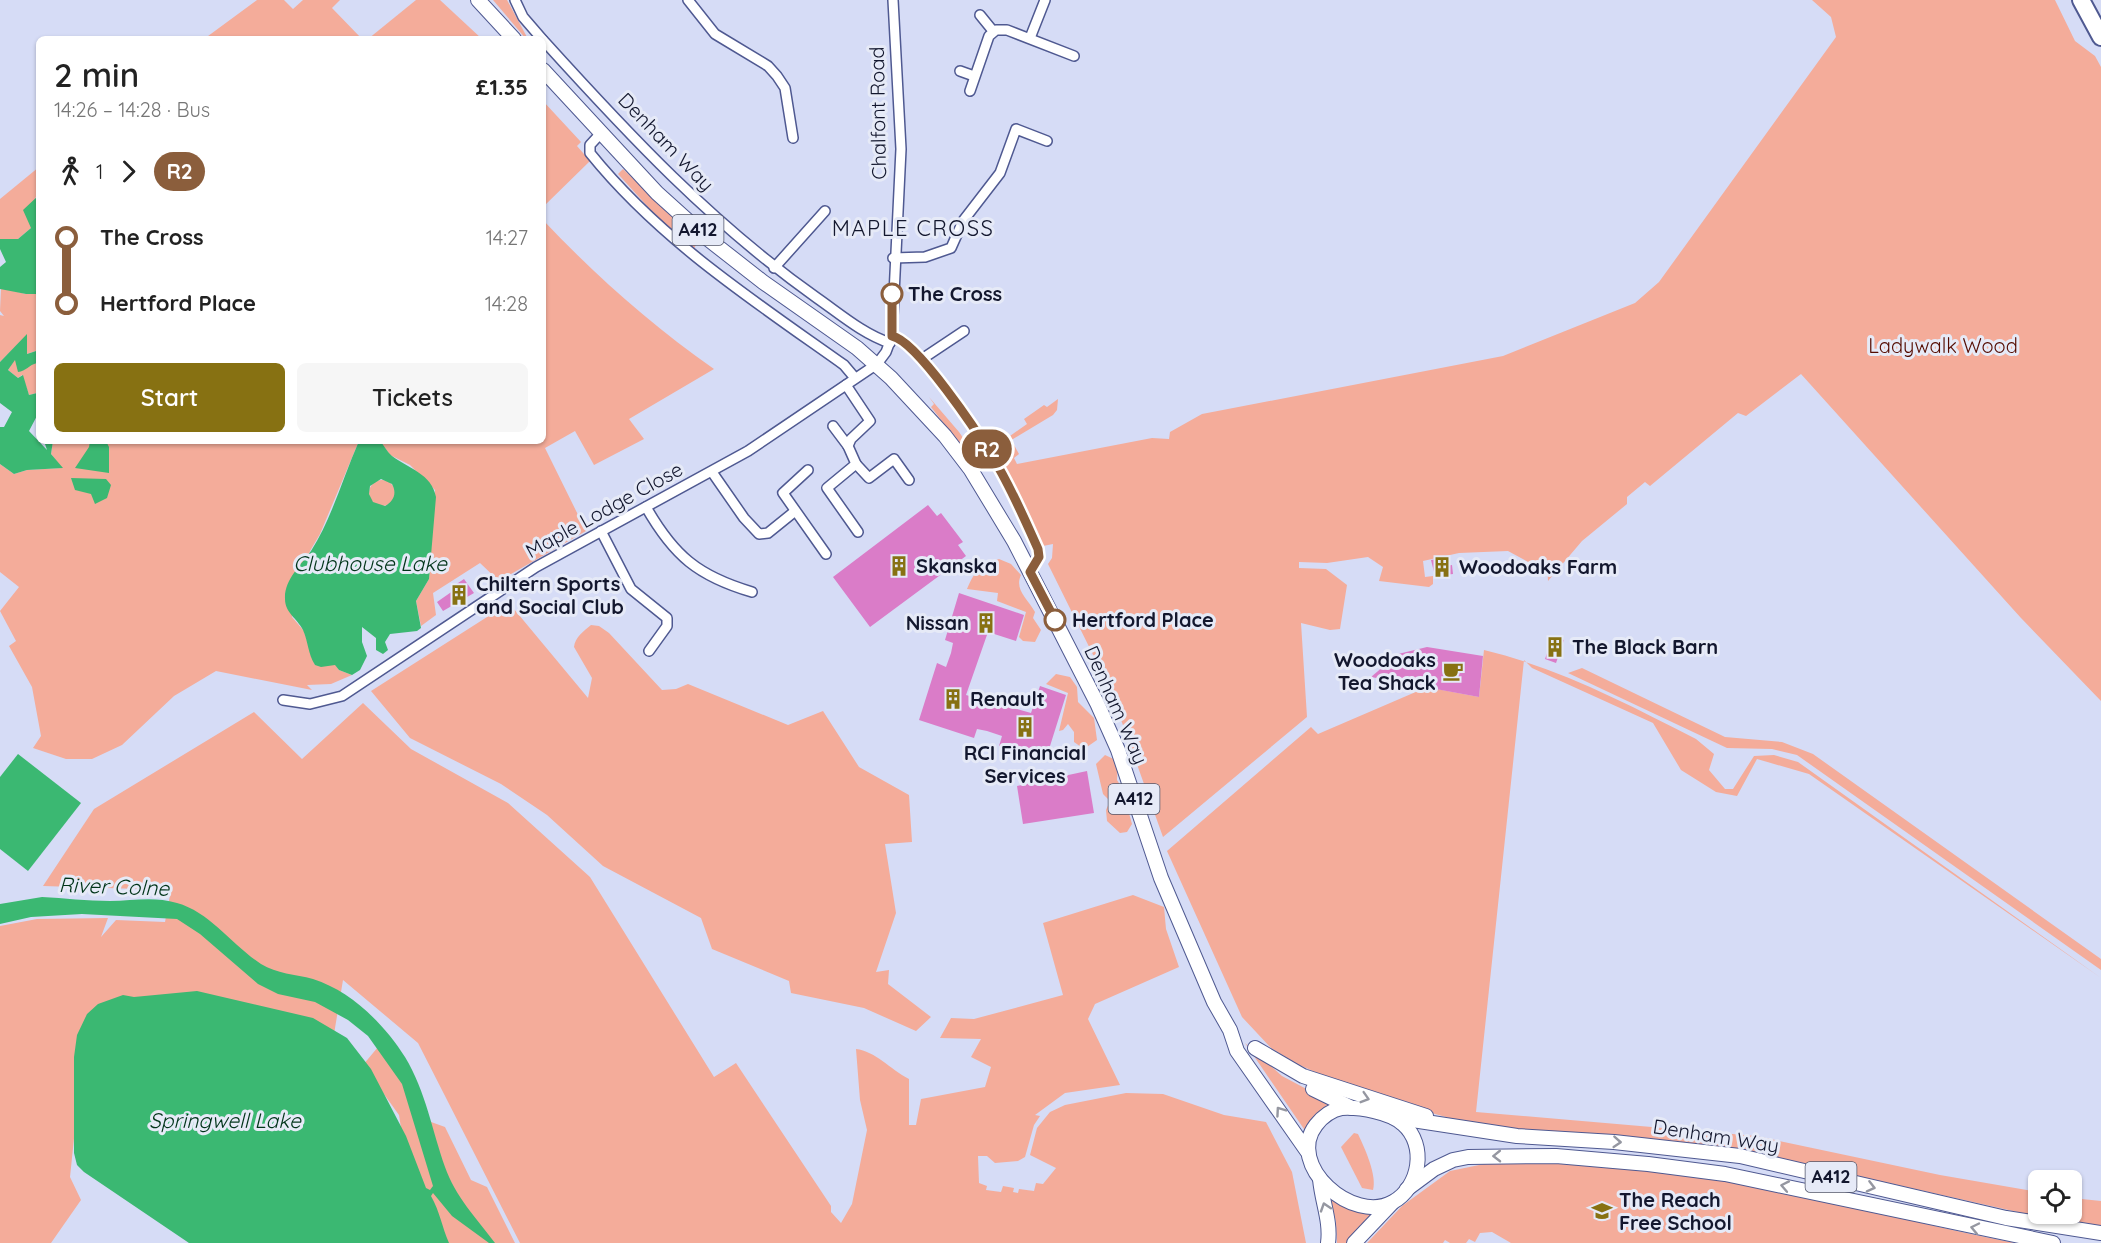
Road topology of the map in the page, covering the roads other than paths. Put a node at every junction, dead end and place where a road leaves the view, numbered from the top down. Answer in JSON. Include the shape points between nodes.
{"nodes":[{"id":1,"x":478,"y":0,"type":"edge"},
{"id":2,"x":514,"y":0,"type":"edge"},
{"id":3,"x":688,"y":0,"type":"edge"},
{"id":4,"x":893,"y":0,"type":"edge"},
{"id":5,"x":1045,"y":0,"type":"edge"},
{"id":6,"x":2082,"y":0,"type":"edge"},
{"id":7,"x":980,"y":15,"type":"dead end"},
{"id":8,"x":993,"y":31,"type":"junction"},
{"id":9,"x":511,"y":36,"type":"edge"},
{"id":10,"x":540,"y":36,"type":"edge"},
{"id":11,"x":2101,"y":37,"type":"edge"},
{"id":12,"x":1030,"y":38,"type":"junction"},
{"id":13,"x":546,"y":42,"type":"edge"},
{"id":14,"x":1074,"y":56,"type":"dead end"},
{"id":15,"x":960,"y":71,"type":"dead end"},
{"id":16,"x":546,"y":73,"type":"edge"},
{"id":17,"x":975,"y":76,"type":"junction"},
{"id":18,"x":970,"y":91,"type":"dead end"},
{"id":19,"x":600,"y":103,"type":"junction"},
{"id":20,"x":586,"y":116,"type":"junction"},
{"id":21,"x":601,"y":133,"type":"junction"},
{"id":22,"x":793,"y":138,"type":"dead end"},
{"id":23,"x":1047,"y":141,"type":"dead end"},
{"id":24,"x":825,"y":211,"type":"dead end"},
{"id":25,"x":893,"y":258,"type":"junction"},
{"id":26,"x":774,"y":268,"type":"junction"},
{"id":27,"x":964,"y":331,"type":"dead end"},
{"id":28,"x":891,"y":339,"type":"junction"},
{"id":29,"x":922,"y":359,"type":"junction"},
{"id":30,"x":876,"y":364,"type":"junction"},
{"id":31,"x":855,"y":378,"type":"junction"},
{"id":32,"x":846,"y":385,"type":"junction"},
{"id":33,"x":833,"y":426,"type":"dead end"},
{"id":34,"x":848,"y":446,"type":"junction"},
{"id":35,"x":856,"y":464,"type":"junction"},
{"id":36,"x":808,"y":470,"type":"dead end"},
{"id":37,"x":712,"y":472,"type":"junction"},
{"id":38,"x":909,"y":480,"type":"dead end"},
{"id":39,"x":646,"y":507,"type":"junction"},
{"id":40,"x":794,"y":512,"type":"junction"},
{"id":41,"x":601,"y":531,"type":"junction"},
{"id":42,"x":858,"y":531,"type":"dead end"},
{"id":43,"x":826,"y":554,"type":"dead end"},
{"id":44,"x":1030,"y":572,"type":"junction"},
{"id":45,"x":752,"y":592,"type":"dead end"},
{"id":46,"x":649,"y":651,"type":"dead end"},
{"id":47,"x":283,"y":700,"type":"dead end"},
{"id":48,"x":1230,"y":1030,"type":"junction"},
{"id":49,"x":1255,"y":1048,"type":"junction"},
{"id":50,"x":1352,"y":1108,"type":"junction"},
{"id":51,"x":1393,"y":1117,"type":"junction"},
{"id":52,"x":1468,"y":1129,"type":"junction"},
{"id":53,"x":1307,"y":1151,"type":"junction"},
{"id":54,"x":1320,"y":1179,"type":"junction"},
{"id":55,"x":1407,"y":1189,"type":"junction"},
{"id":56,"x":1392,"y":1203,"type":"junction"},
{"id":57,"x":2101,"y":1233,"type":"edge"},
{"id":58,"x":1328,"y":1243,"type":"edge"},
{"id":59,"x":1354,"y":1243,"type":"edge"},
{"id":60,"x":2053,"y":1243,"type":"edge"}],
"edges":[{"from":1,"to":9,"type":"main road"},
{"from":2,"to":10,"type":"street","name":"Denham Way"},
{"from":3,"to":22,"type":"street","via":[[715,34],[768,66],[777,76],[785,88]]},
{"from":4,"to":25,"type":"street","name":"Chalfont Road","via":[[901,126]]},
{"from":5,"to":12,"type":"street"},
{"from":6,"to":11,"type":"highway"},
{"from":7,"to":8,"type":"street"},
{"from":8,"to":12,"type":"street","via":[[1007,30]]},
{"from":8,"to":17,"type":"street"},
{"from":12,"to":14,"type":"street"},
{"from":13,"to":19,"type":"street","name":"Denham Way"},
{"from":15,"to":17,"type":"street"},
{"from":16,"to":20,"type":"main road","number":"A412"},
{"from":17,"to":18,"type":"street"},
{"from":19,"to":20,"type":"street"},
{"from":19,"to":26,"type":"street","name":"Denham Way","via":[[704,209]]},
{"from":20,"to":21,"type":"main road","number":"A412"},
{"from":21,"to":30,"type":"main road","number":"A412","via":[[657,193],[724,252]]},
{"from":21,"to":31,"type":"street","name":"Denham Way","via":[[590,146],[590,153],[638,205],[696,257],[844,365]]},
{"from":23,"to":25,"type":"street","via":[[1016,129],[1000,173],[963,221],[951,249],[925,257]]},
{"from":24,"to":26,"type":"street"},
{"from":25,"to":28,"type":"street","name":"Chalfont Road"},
{"from":26,"to":28,"type":"street","name":"Denham Way","via":[[861,328]]},
{"from":27,"to":29,"type":"street"},
{"from":28,"to":29,"type":"street","name":"Denham Way","via":[[906,343]]},
{"from":28,"to":30,"type":"street"},
{"from":29,"to":44,"type":"street","name":"Denham Way","via":[[993,457],[1011,491],[1038,549],[1039,557]]},
{"from":30,"to":31,"type":"street","name":"Maple Lodge Close"},
{"from":30,"to":44,"type":"main road","name":"Denham Way","number":"A412","via":[[958,453],[990,498]]},
{"from":31,"to":32,"type":"street","name":"Maple Lodge Close"},
{"from":32,"to":34,"type":"street","via":[[870,421]]},
{"from":32,"to":37,"type":"street","name":"Maple Lodge Close"},
{"from":33,"to":34,"type":"street"},
{"from":34,"to":35,"type":"street"},
{"from":35,"to":38,"type":"street","via":[[869,478],[894,459]]},
{"from":35,"to":42,"type":"street","via":[[826,488]]},
{"from":36,"to":40,"type":"street","via":[[784,489],[783,497]]},
{"from":37,"to":39,"type":"street","name":"Maple Lodge Close"},
{"from":37,"to":40,"type":"street","via":[[759,534],[768,533]]},
{"from":39,"to":41,"type":"street","name":"Maple Lodge Close"},
{"from":39,"to":45,"type":"street","via":[[672,547],[687,562],[714,579]]},
{"from":40,"to":43,"type":"street"},
{"from":41,"to":46,"type":"street","via":[[631,589],[667,618],[667,626]]},
{"from":41,"to":47,"type":"street","name":"Maple Lodge Close","via":[[499,590],[342,696],[310,704]]},
{"from":44,"to":48,"type":"main road","name":"Denham Way","number":"A412","via":[[1118,750],[1161,878]]},
{"from":48,"to":49,"type":"main road","name":"Denham Way","number":"A412"},
{"from":53,"to":48,"type":"main road","name":"Denham Way","number":"A412","one_way":true,"via":[[1237,1051]]},
{"from":49,"to":50,"type":"main road","name":"Denham Way","number":"A412","via":[[1289,1075]]},
{"from":49,"to":52,"type":"main road","number":"A412","one_way":true,"via":[[1331,1087]]},
{"from":50,"to":51,"type":"main road"},
{"from":50,"to":53,"type":"main road","via":[[1336,1109],[1319,1121]]},
{"from":51,"to":52,"type":"main road","name":"Denham Way","number":"A412"},
{"from":51,"to":55,"type":"main road","via":[[1409,1130],[1416,1145],[1415,1176]]},
{"from":52,"to":57,"type":"main road","name":"Denham Way","number":"A412","one_way":true,"via":[[1740,1156],[2006,1218]]},
{"from":53,"to":54,"type":"main road"},
{"from":54,"to":56,"type":"main road","via":[[1358,1204]]},
{"from":58,"to":54,"type":"main road","one_way":true,"via":[[1329,1224]]},
{"from":55,"to":56,"type":"main road"},
{"from":60,"to":55,"type":"main road","name":"Denham Way","number":"A412","one_way":true,"via":[[1725,1174],[1556,1156],[1468,1157],[1440,1166]]},
{"from":56,"to":59,"type":"main road"}]}
